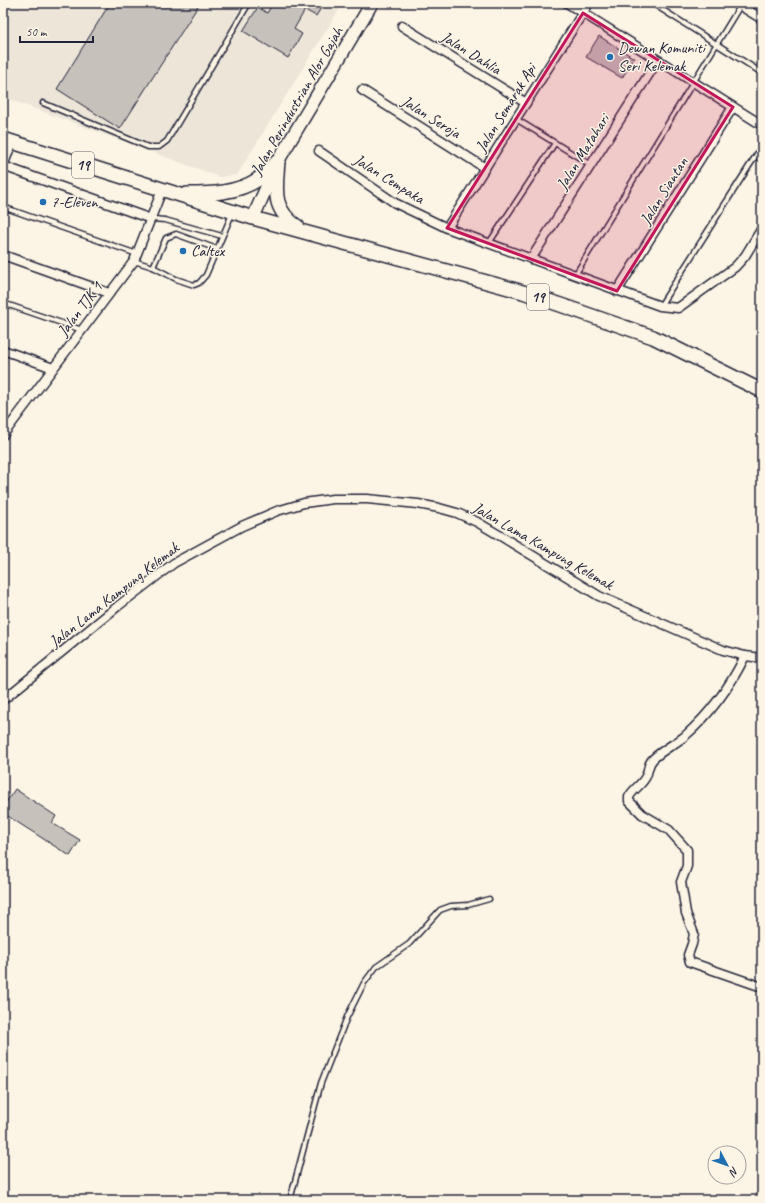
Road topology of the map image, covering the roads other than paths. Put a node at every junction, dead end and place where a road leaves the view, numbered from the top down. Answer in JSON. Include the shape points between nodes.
{"nodes":[{"id":1,"x":249,"y":3,"type":"edge"},
{"id":2,"x":372,"y":3,"type":"edge"},
{"id":3,"x":567,"y":3,"type":"edge"},
{"id":4,"x":589,"y":3,"type":"edge"},
{"id":5,"x":652,"y":3,"type":"edge"},
{"id":6,"x":738,"y":4,"type":"edge"},
{"id":7,"x":583,"y":13,"type":"junction"},
{"id":8,"x":762,"y":19,"type":"edge"},
{"id":9,"x":402,"y":26,"type":"dead end"},
{"id":10,"x":717,"y":44,"type":"junction"},
{"id":11,"x":658,"y":60,"type":"junction"},
{"id":12,"x":762,"y":73,"type":"edge"},
{"id":13,"x":693,"y":82,"type":"junction"},
{"id":14,"x":362,"y":90,"type":"dead end"},
{"id":15,"x":43,"y":103,"type":"dead end"},
{"id":16,"x":526,"y":103,"type":"junction"},
{"id":17,"x":733,"y":107,"type":"junction"},
{"id":18,"x":516,"y":119,"type":"junction"},
{"id":19,"x":762,"y":125,"type":"edge"},
{"id":20,"x":8,"y":141,"type":"edge"},
{"id":21,"x":555,"y":143,"type":"junction"},
{"id":22,"x":762,"y":146,"type":"edge"},
{"id":23,"x":319,"y":151,"type":"dead end"},
{"id":24,"x":278,"y":161,"type":"junction"},
{"id":25,"x":3,"y":166,"type":"edge"},
{"id":26,"x":591,"y":166,"type":"junction"},
{"id":27,"x":485,"y":168,"type":"junction"},
{"id":28,"x":162,"y":190,"type":"junction"},
{"id":29,"x":176,"y":194,"type":"junction"},
{"id":30,"x":3,"y":207,"type":"edge"},
{"id":31,"x":232,"y":211,"type":"junction"},
{"id":32,"x":253,"y":218,"type":"junction"},
{"id":33,"x":151,"y":219,"type":"junction"},
{"id":34,"x":447,"y":228,"type":"junction"},
{"id":35,"x":762,"y":228,"type":"edge"},
{"id":36,"x":303,"y":232,"type":"junction"},
{"id":37,"x":222,"y":236,"type":"junction"},
{"id":38,"x":489,"y":243,"type":"junction"},
{"id":39,"x":218,"y":248,"type":"junction"},
{"id":40,"x":3,"y":255,"type":"edge"},
{"id":41,"x":136,"y":257,"type":"junction"},
{"id":42,"x":531,"y":259,"type":"junction"},
{"id":43,"x":154,"y":268,"type":"junction"},
{"id":44,"x":575,"y":275,"type":"junction"},
{"id":45,"x":618,"y":290,"type":"junction"},
{"id":46,"x":109,"y":293,"type":"junction"},
{"id":47,"x":3,"y":303,"type":"edge"},
{"id":48,"x":660,"y":306,"type":"junction"},
{"id":49,"x":82,"y":330,"type":"junction"},
{"id":50,"x":3,"y":350,"type":"edge"},
{"id":51,"x":53,"y":368,"type":"junction"},
{"id":52,"x":762,"y":390,"type":"edge"},
{"id":53,"x":3,"y":435,"type":"edge"},
{"id":54,"x":745,"y":656,"type":"junction"},
{"id":55,"x":762,"y":658,"type":"edge"},
{"id":56,"x":3,"y":700,"type":"edge"},
{"id":57,"x":489,"y":899,"type":"dead end"},
{"id":58,"x":762,"y":987,"type":"edge"},
{"id":59,"x":290,"y":1200,"type":"edge"}],
"edges":[{"from":1,"to":15,"type":"lane","via":[[167,141],[158,147],[148,147]]},
{"from":2,"to":24,"type":"street","name":"Jalan Perindustrian Alor Gajah"},
{"from":3,"to":7,"type":"street"},
{"from":4,"to":7,"type":"street","name":"Jalan Semarak Api"},
{"from":5,"to":10,"type":"lane"},
{"from":6,"to":8,"type":"street"},
{"from":6,"to":10,"type":"lane"},
{"from":7,"to":11,"type":"street"},
{"from":7,"to":16,"type":"street","name":"Jalan Semarak Api"},
{"from":9,"to":16,"type":"street","name":"Jalan Dahlia"},
{"from":10,"to":12,"type":"lane"},
{"from":10,"to":13,"type":"lane"},
{"from":11,"to":13,"type":"street"},
{"from":11,"to":26,"type":"street","name":"Jalan Matahari"},
{"from":13,"to":17,"type":"street"},
{"from":13,"to":44,"type":"lane"},
{"from":14,"to":27,"type":"street","name":"Jalan Seroja"},
{"from":16,"to":18,"type":"street","name":"Jalan Semarak Api"},
{"from":17,"to":19,"type":"street"},
{"from":17,"to":45,"type":"street","name":"Jalan Siantan"},
{"from":18,"to":21,"type":"lane"},
{"from":18,"to":27,"type":"street","name":"Jalan Semarak Api"},
{"from":20,"to":25,"type":"street"},
{"from":20,"to":28,"type":"main road","number":"19"},
{"from":21,"to":26,"type":"lane"},
{"from":21,"to":38,"type":"lane"},
{"from":22,"to":48,"type":"lane"},
{"from":23,"to":34,"type":"street","name":"Jalan Cempaka","via":[[395,203]]},
{"from":24,"to":29,"type":"main road","via":[[256,180],[233,190]]},
{"from":24,"to":32,"type":"street","name":"Jalan Perindustrian Alor Gajah"},
{"from":24,"to":36,"type":"main road","via":[[278,205],[284,216]]},
{"from":25,"to":33,"type":"street"},
{"from":26,"to":42,"type":"street","name":"Jalan Matahari"},
{"from":27,"to":34,"type":"street","name":"Jalan Semarak Api"},
{"from":28,"to":29,"type":"main road","number":"19"},
{"from":28,"to":33,"type":"street","name":"Jalan TJK 1"},
{"from":29,"to":31,"type":"main road","number":"19"},
{"from":30,"to":41,"type":"lane"},
{"from":31,"to":32,"type":"main road","number":"19"},
{"from":31,"to":37,"type":"lane"},
{"from":32,"to":36,"type":"main road","number":"19"},
{"from":33,"to":37,"type":"lane","via":[[165,220]]},
{"from":33,"to":41,"type":"street","name":"Jalan TJK 1"},
{"from":34,"to":38,"type":"street","name":"Jalan Cempaka"},
{"from":35,"to":48,"type":"street","name":"Jalan Cempaka","via":[[735,267],[678,308]]},
{"from":36,"to":52,"type":"main road","number":"19","via":[[523,292],[631,329],[653,337]]},
{"from":37,"to":39,"type":"lane"},
{"from":38,"to":42,"type":"street","name":"Jalan Cempaka"},
{"from":39,"to":43,"type":"lane","via":[[176,234],[166,238]]},
{"from":39,"to":43,"type":"lane","via":[[206,275],[199,283],[176,279]]},
{"from":40,"to":46,"type":"street"},
{"from":41,"to":43,"type":"lane"},
{"from":41,"to":46,"type":"street","name":"Jalan TJK 1"},
{"from":42,"to":44,"type":"street","name":"Jalan Cempaka"},
{"from":44,"to":45,"type":"street","name":"Jalan Cempaka"},
{"from":45,"to":48,"type":"street","name":"Jalan Cempaka"},
{"from":46,"to":49,"type":"street","name":"Jalan TJK 1"},
{"from":47,"to":49,"type":"lane"},
{"from":49,"to":51,"type":"street","name":"Jalan TJK 1"},
{"from":50,"to":51,"type":"street"},
{"from":51,"to":53,"type":"street","name":"Jalan TJK 1"},
{"from":54,"to":55,"type":"street","name":"Jalan Lama Kampung Kelemak"},
{"from":54,"to":56,"type":"street","name":"Jalan Lama Kampung Kelemak","via":[[723,650],[599,596],[477,522],[457,513],[418,504],[367,498],[333,499],[304,503],[277,511],[242,526],[174,563]]},
{"from":54,"to":58,"type":"street","via":[[732,682],[710,712],[680,740],[653,759],[646,776],[629,797],[629,801],[642,814],[669,830],[687,850],[687,866],[681,882],[686,913],[694,934],[688,955],[690,962]]},
{"from":57,"to":59,"type":"lane","via":[[440,910],[409,944],[376,967],[364,983],[347,1017],[321,1083]]}]}
